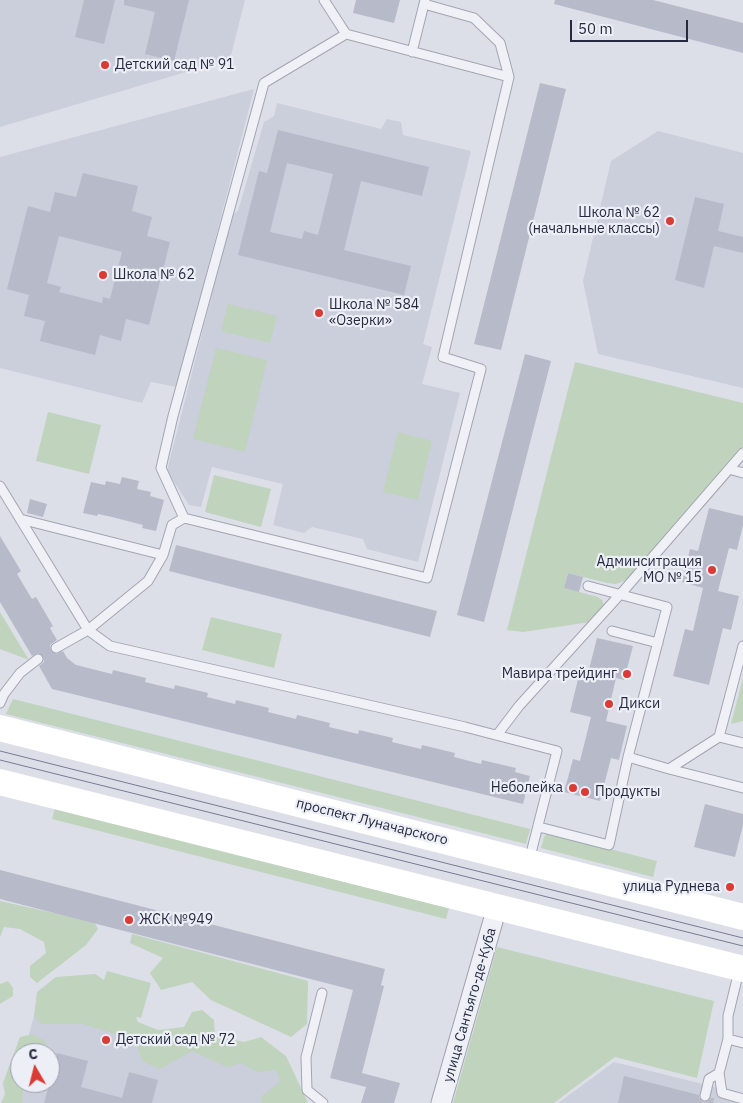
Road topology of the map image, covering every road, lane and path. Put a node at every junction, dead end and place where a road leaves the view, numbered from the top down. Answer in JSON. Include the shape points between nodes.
{"nodes":[{"id":1,"x":324,"y":0,"type":"edge"},
{"id":2,"x":425,"y":2,"type":"edge"},
{"id":3,"x":346,"y":34,"type":"junction"},
{"id":4,"x":412,"y":52,"type":"junction"},
{"id":5,"x":509,"y":77,"type":"junction"},
{"id":6,"x":743,"y":453,"type":"edge"},
{"id":7,"x":729,"y":469,"type":"junction"},
{"id":8,"x":743,"y":473,"type":"edge"},
{"id":9,"x":0,"y":486,"type":"edge"},
{"id":10,"x":184,"y":518,"type":"junction"},
{"id":11,"x":20,"y":519,"type":"junction"},
{"id":12,"x":163,"y":555,"type":"junction"},
{"id":13,"x":588,"y":586,"type":"dead end"},
{"id":14,"x":620,"y":595,"type":"junction"},
{"id":15,"x":88,"y":630,"type":"junction"},
{"id":16,"x":612,"y":631,"type":"dead end"},
{"id":17,"x":658,"y":643,"type":"junction"},
{"id":18,"x":743,"y":646,"type":"edge"},
{"id":19,"x":56,"y":648,"type":"dead end"},
{"id":20,"x":38,"y":660,"type":"dead end"},
{"id":21,"x":0,"y":704,"type":"edge"},
{"id":22,"x":0,"y":728,"type":"edge"},
{"id":23,"x":497,"y":734,"type":"junction"},
{"id":24,"x":719,"y":737,"type":"junction"},
{"id":25,"x":743,"y":743,"type":"edge"},
{"id":26,"x":628,"y":757,"type":"junction"},
{"id":27,"x":669,"y":769,"type":"junction"},
{"id":28,"x":0,"y":782,"type":"edge"},
{"id":29,"x":743,"y":788,"type":"edge"},
{"id":30,"x":539,"y":827,"type":"junction"},
{"id":31,"x":529,"y":862,"type":"junction"},
{"id":32,"x":498,"y":907,"type":"junction"},
{"id":33,"x":743,"y":916,"type":"edge"},
{"id":34,"x":741,"y":968,"type":"edge"},
{"id":35,"x":322,"y":993,"type":"dead end"},
{"id":36,"x":728,"y":1039,"type":"junction"},
{"id":37,"x":743,"y":1043,"type":"edge"},
{"id":38,"x":719,"y":1073,"type":"junction"},
{"id":39,"x":705,"y":1096,"type":"dead end"},
{"id":40,"x":743,"y":1101,"type":"edge"},
{"id":41,"x":323,"y":1103,"type":"edge"},
{"id":42,"x":442,"y":1103,"type":"edge"}],
"edges":[{"from":1,"to":3,"type":"lane"},
{"from":2,"to":4,"type":"lane"},
{"from":2,"to":5,"type":"lane","via":[[474,18],[500,43]]},
{"from":3,"to":4,"type":"lane"},
{"from":3,"to":10,"type":"lane","via":[[264,83],[161,468]]},
{"from":4,"to":5,"type":"lane"},
{"from":5,"to":10,"type":"lane","via":[[443,357],[481,369],[427,578]]},
{"from":6,"to":7,"type":"lane"},
{"from":7,"to":8,"type":"lane"},
{"from":7,"to":14,"type":"lane"},
{"from":9,"to":11,"type":"lane"},
{"from":10,"to":12,"type":"lane","via":[[172,525]]},
{"from":11,"to":12,"type":"lane"},
{"from":11,"to":15,"type":"lane"},
{"from":12,"to":15,"type":"lane","via":[[148,581]]},
{"from":13,"to":14,"type":"lane"},
{"from":14,"to":17,"type":"lane","via":[[667,607]]},
{"from":14,"to":23,"type":"lane"},
{"from":15,"to":19,"type":"lane"},
{"from":15,"to":23,"type":"lane","via":[[110,646]]},
{"from":16,"to":17,"type":"lane"},
{"from":17,"to":26,"type":"lane"},
{"from":18,"to":24,"type":"lane"},
{"from":20,"to":21,"type":"lane","via":[[20,673]]},
{"from":22,"to":31,"type":"main road","name":"проспект Луначарского"},
{"from":23,"to":30,"type":"lane","via":[[558,751]]},
{"from":24,"to":25,"type":"lane"},
{"from":24,"to":27,"type":"lane"},
{"from":26,"to":27,"type":"lane"},
{"from":26,"to":30,"type":"lane","via":[[609,845]]},
{"from":27,"to":29,"type":"lane"},
{"from":28,"to":32,"type":"main road"},
{"from":30,"to":31,"type":"lane"},
{"from":31,"to":33,"type":"main road","name":"проспект Луначарского"},
{"from":32,"to":34,"type":"main road"},
{"from":32,"to":42,"type":"street","name":"улица Сантьяго-де-Куба"},
{"from":34,"to":36,"type":"lane","via":[[728,1016]]},
{"from":35,"to":41,"type":"lane","via":[[306,1057],[307,1090]]},
{"from":36,"to":37,"type":"lane"},
{"from":36,"to":38,"type":"lane"},
{"from":38,"to":39,"type":"lane","via":[[709,1079]]},
{"from":38,"to":40,"type":"lane","via":[[722,1093]]}]}
